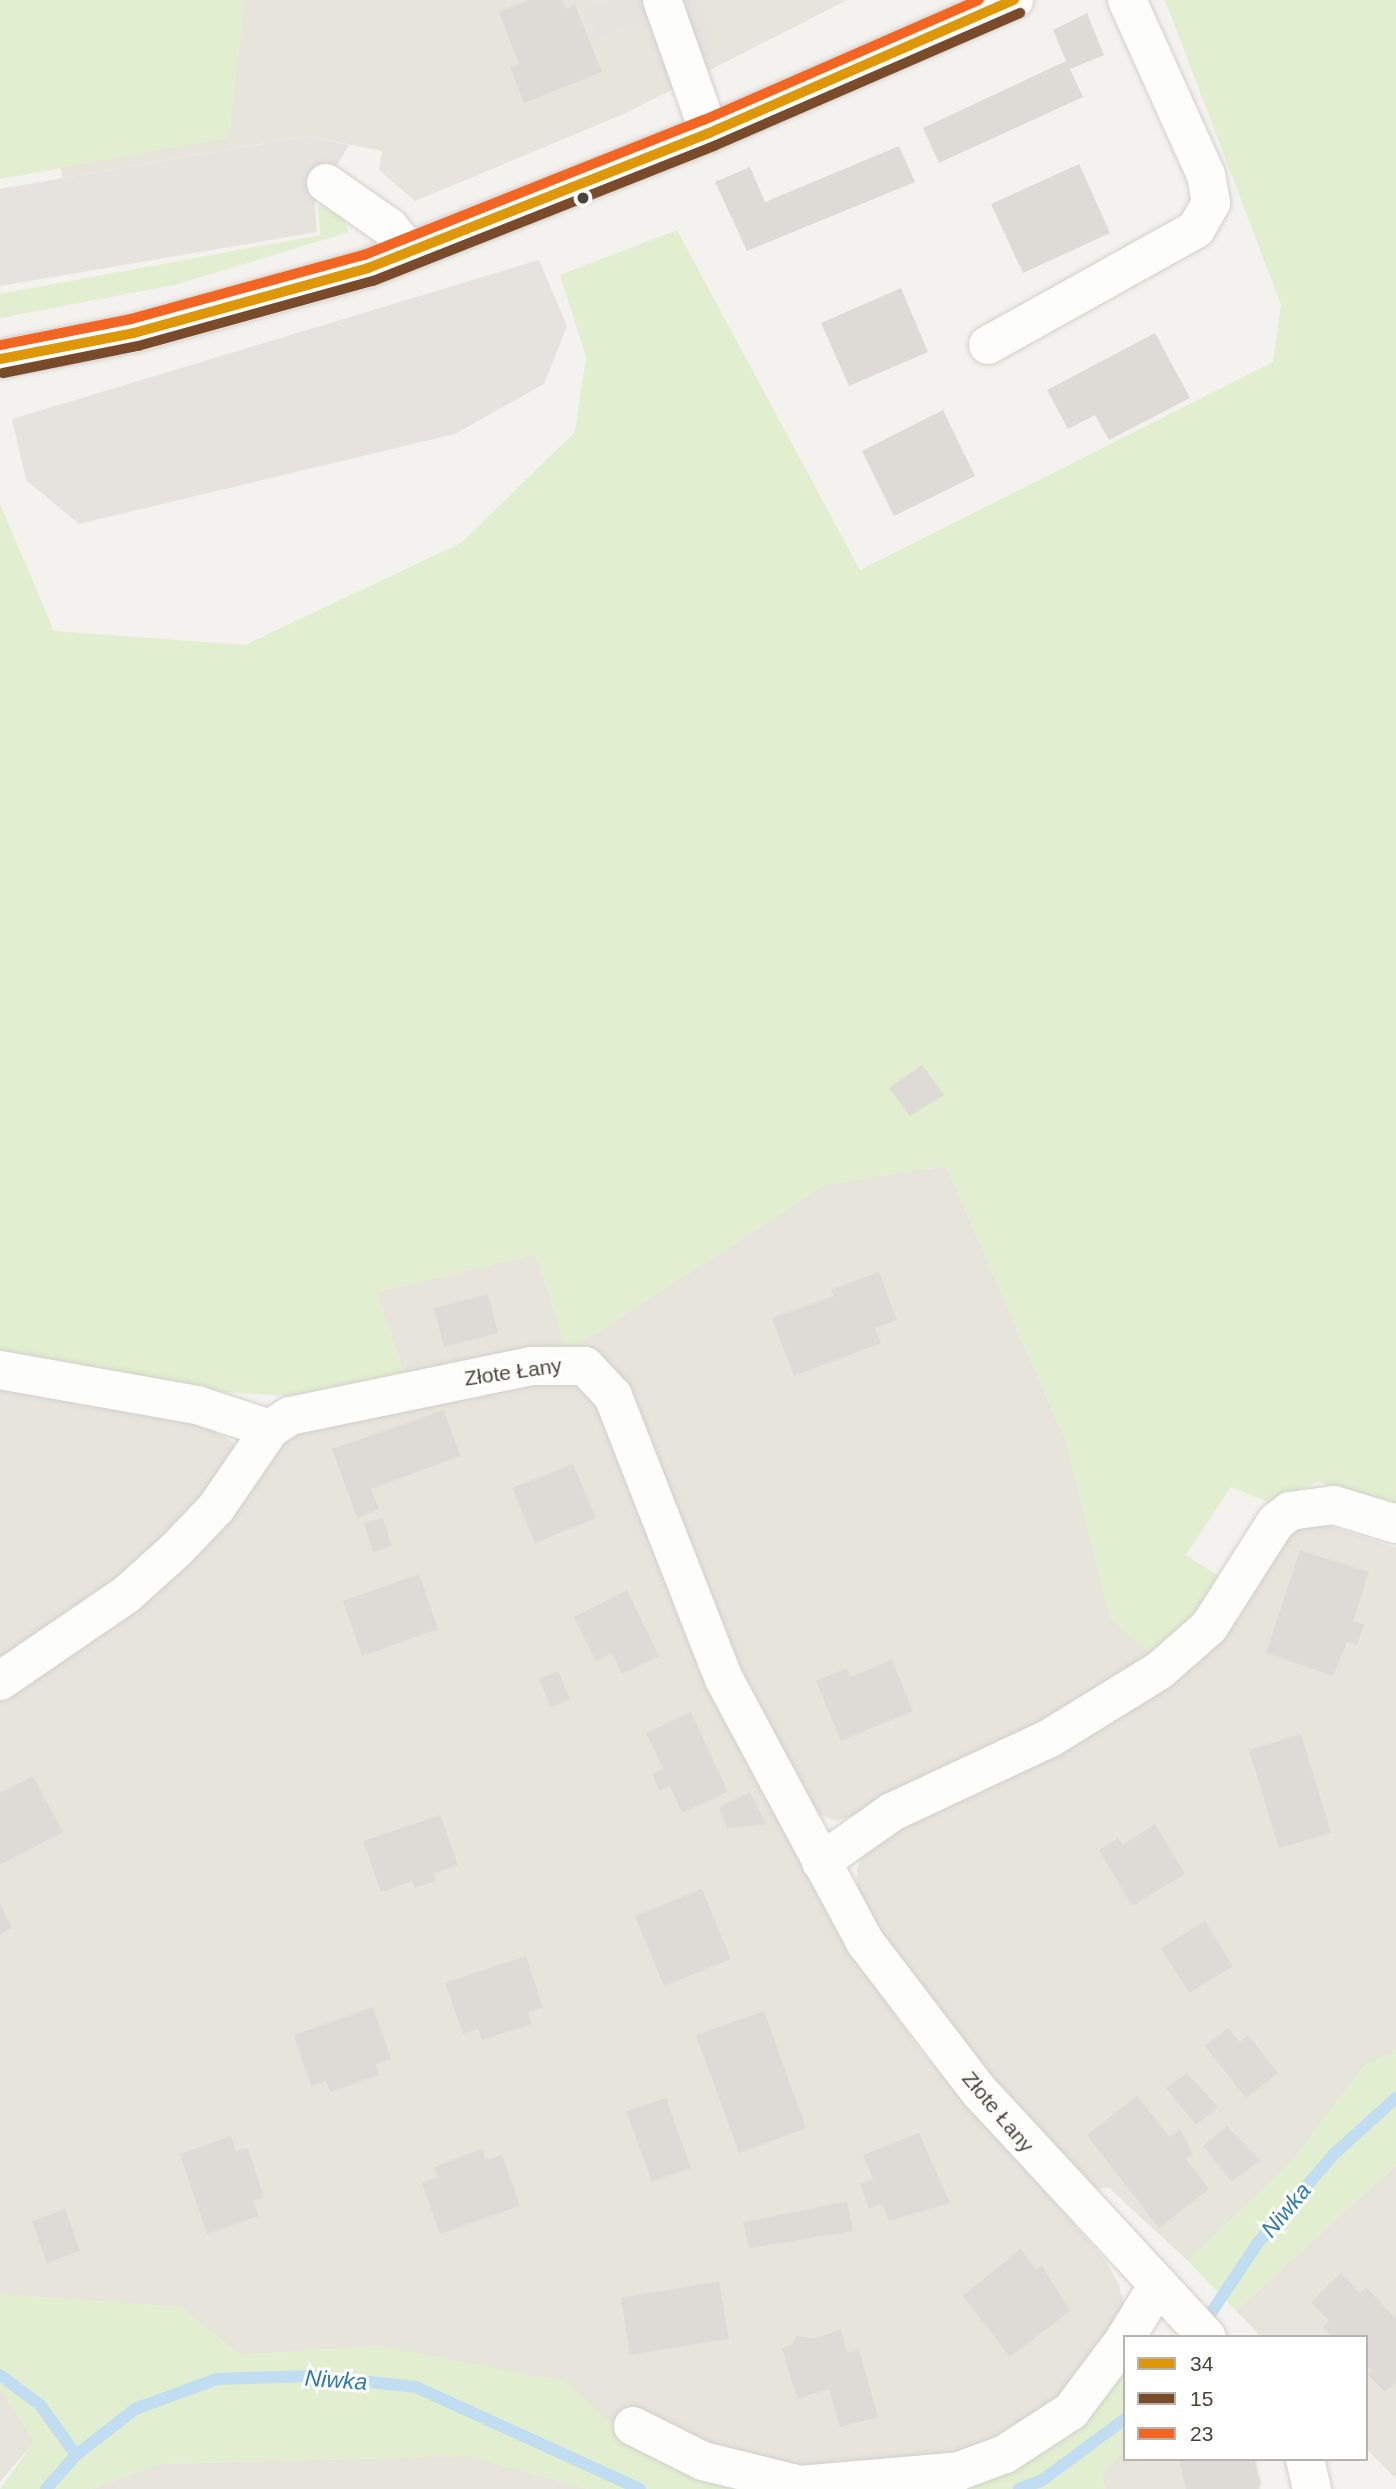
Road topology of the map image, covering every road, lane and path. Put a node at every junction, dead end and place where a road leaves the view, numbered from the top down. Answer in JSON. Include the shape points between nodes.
{"nodes":[{"id":1,"x":662,"y":0,"type":"edge"},
{"id":2,"x":1014,"y":0,"type":"edge"},
{"id":3,"x":1127,"y":0,"type":"edge"},
{"id":4,"x":709,"y":133,"type":"junction"},
{"id":5,"x":326,"y":183,"type":"dead end"},
{"id":6,"x":409,"y":252,"type":"junction"},
{"id":7,"x":988,"y":345,"type":"dead end"},
{"id":8,"x":0,"y":359,"type":"edge"},
{"id":9,"x":0,"y":1370,"type":"edge"},
{"id":10,"x":270,"y":1429,"type":"junction"},
{"id":11,"x":1396,"y":1524,"type":"edge"},
{"id":12,"x":0,"y":1681,"type":"edge"},
{"id":13,"x":821,"y":1862,"type":"junction"},
{"id":14,"x":1165,"y":2292,"type":"junction"},
{"id":15,"x":1128,"y":2335,"type":"edge"},
{"id":16,"x":1205,"y":2335,"type":"edge"},
{"id":17,"x":1123,"y":2341,"type":"edge"},
{"id":18,"x":633,"y":2426,"type":"dead end"},
{"id":19,"x":1306,"y":2461,"type":"edge"},
{"id":20,"x":1312,"y":2489,"type":"edge"}],
"edges":[{"from":1,"to":4,"type":"street"},
{"from":2,"to":4,"type":"street"},
{"from":3,"to":7,"type":"street","via":[[1206,176],[1211,203],[1196,229]]},
{"from":4,"to":6,"type":"street"},
{"from":5,"to":6,"type":"street","via":[[389,227]]},
{"from":6,"to":8,"type":"street","via":[[288,293],[134,333]]},
{"from":9,"to":10,"type":"street","via":[[197,1405]]},
{"from":10,"to":12,"type":"street","name":"Złote Łany","via":[[215,1508],[177,1549],[127,1594]]},
{"from":10,"to":13,"type":"street","name":"Złote Łany","via":[[290,1416],[336,1403],[531,1366],[585,1366],[613,1396],[724,1679]]},
{"from":11,"to":13,"type":"street","via":[[1334,1505],[1290,1511],[1276,1522],[1209,1627],[1160,1670],[1050,1738],[892,1812]]},
{"from":13,"to":14,"type":"street","name":"Złote Łany","via":[[865,1942],[978,2091]]},
{"from":14,"to":15,"type":"street"},
{"from":14,"to":16,"type":"street","name":"Złote Łany"},
{"from":17,"to":18,"type":"street","via":[[1071,2411],[1005,2455],[959,2471],[800,2485],[703,2461]]},
{"from":19,"to":20,"type":"street"}]}
